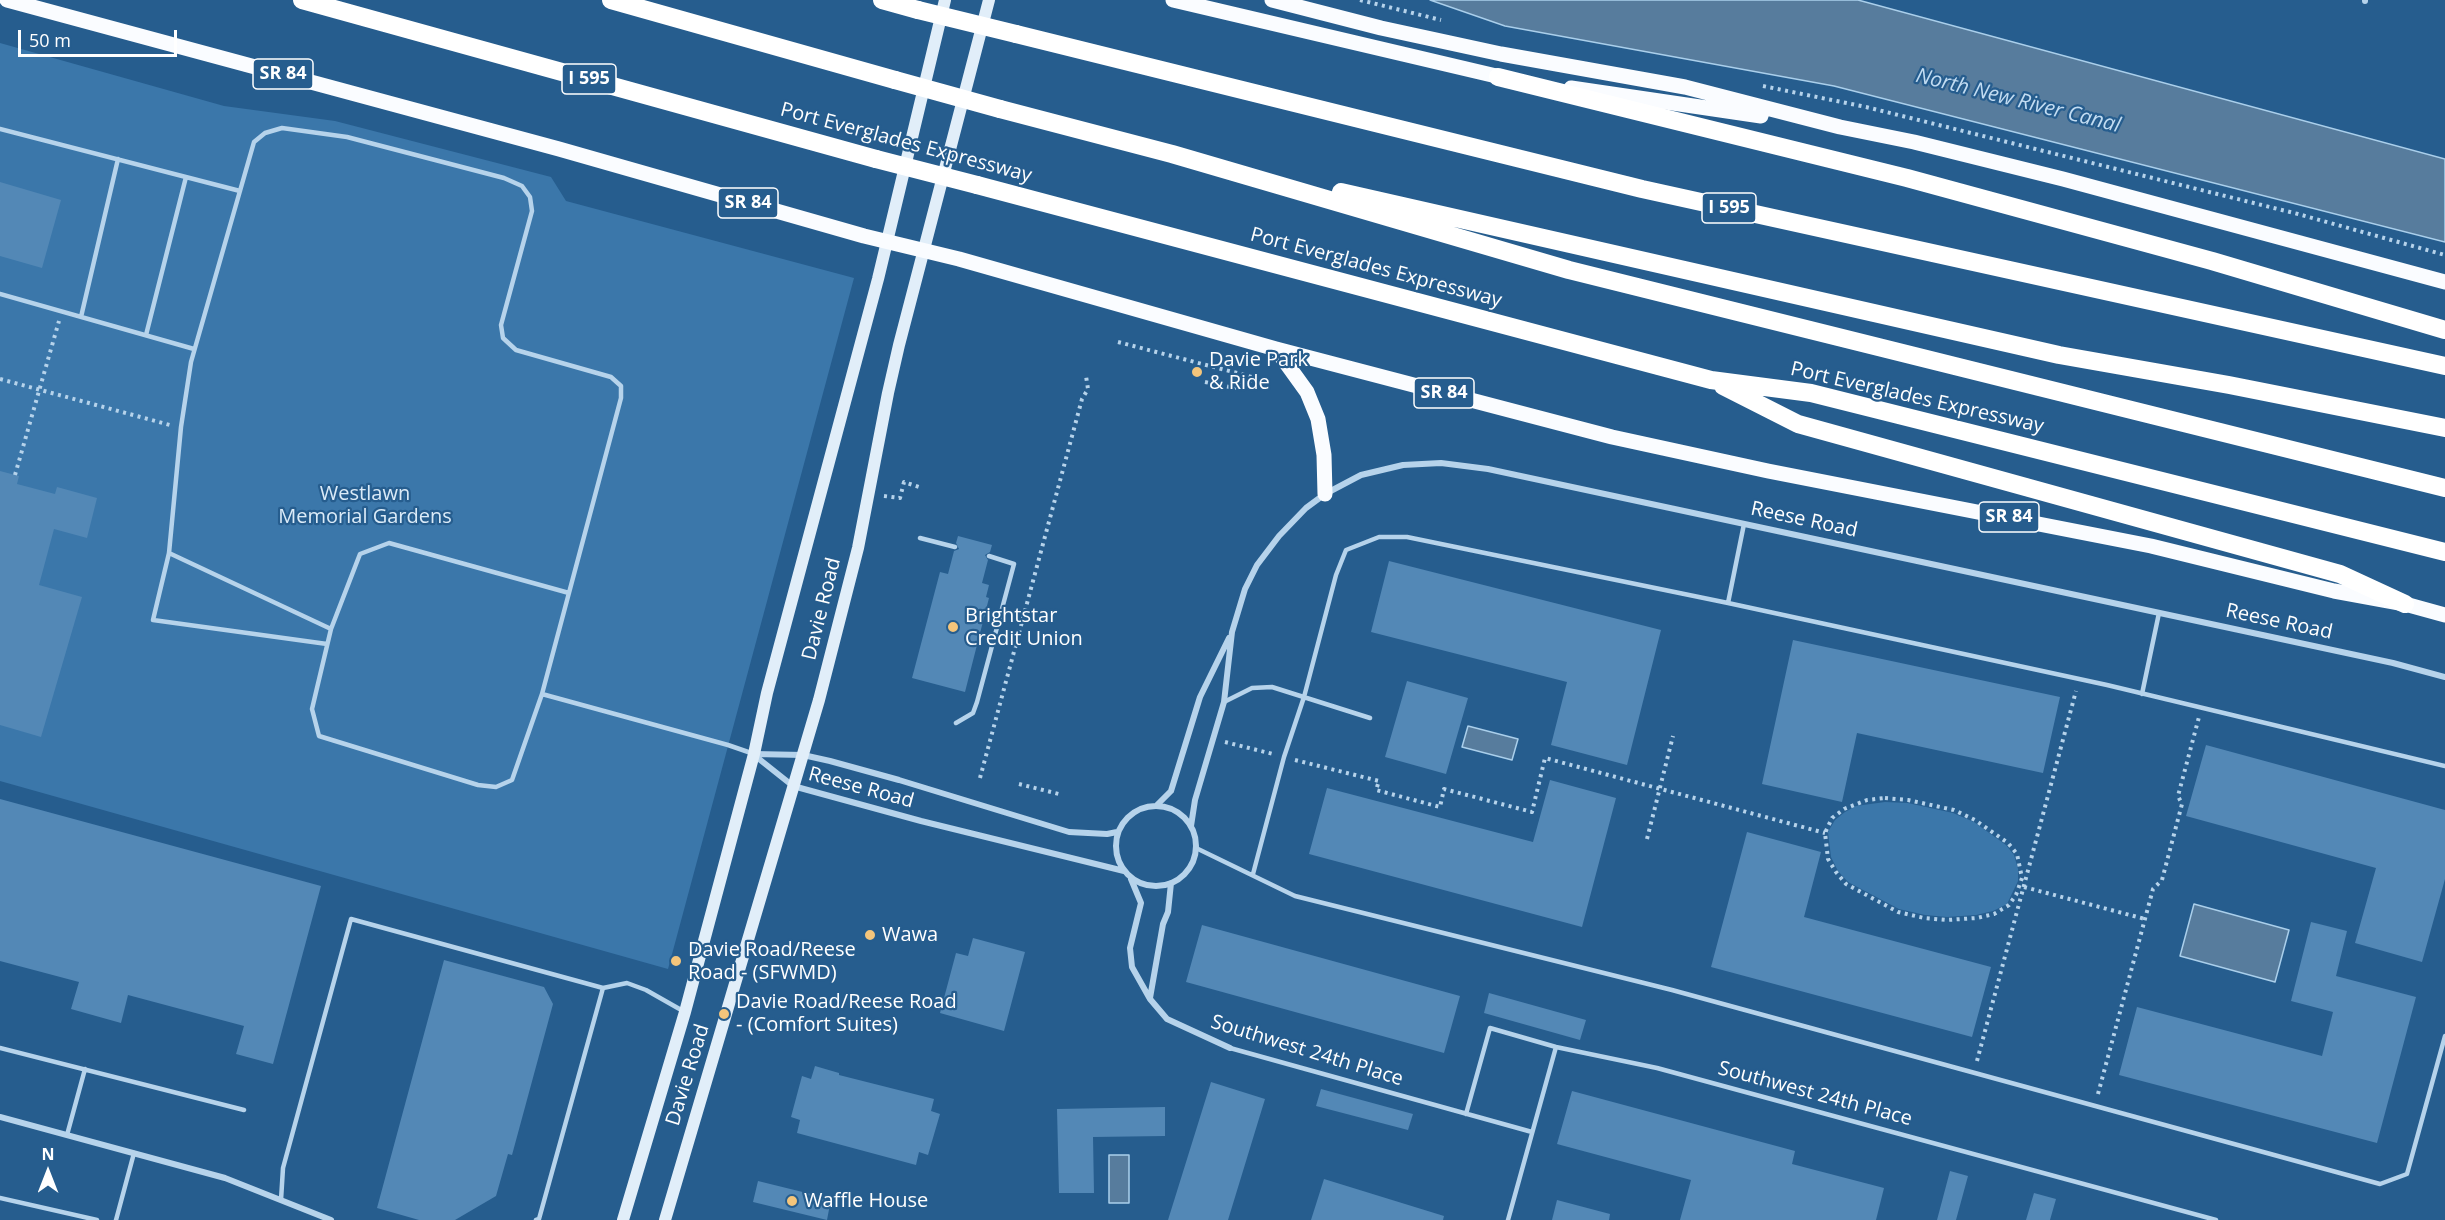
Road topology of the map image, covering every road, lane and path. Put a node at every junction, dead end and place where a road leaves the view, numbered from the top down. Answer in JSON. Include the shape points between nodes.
{"nodes":[{"id":1,"x":7,"y":0,"type":"edge"},
{"id":2,"x":302,"y":0,"type":"edge"},
{"id":3,"x":611,"y":0,"type":"edge"},
{"id":4,"x":882,"y":0,"type":"edge"},
{"id":5,"x":945,"y":0,"type":"edge"},
{"id":6,"x":990,"y":0,"type":"edge"},
{"id":7,"x":1173,"y":0,"type":"edge"},
{"id":8,"x":1272,"y":0,"type":"edge"},
{"id":9,"x":1498,"y":77,"type":"junction"},
{"id":10,"x":1840,"y":127,"type":"junction"},
{"id":11,"x":0,"y":129,"type":"edge"},
{"id":12,"x":1172,"y":154,"type":"junction"},
{"id":13,"x":118,"y":159,"type":"junction"},
{"id":14,"x":186,"y":177,"type":"junction"},
{"id":15,"x":240,"y":191,"type":"junction"},
{"id":16,"x":886,"y":240,"type":"junction"},
{"id":17,"x":924,"y":250,"type":"junction"},
{"id":18,"x":2445,"y":282,"type":"edge"},
{"id":19,"x":0,"y":294,"type":"edge"},
{"id":20,"x":62,"y":312,"type":"junction"},
{"id":21,"x":81,"y":317,"type":"junction"},
{"id":22,"x":2445,"y":330,"type":"edge"},
{"id":23,"x":146,"y":335,"type":"junction"},
{"id":24,"x":1118,"y":342,"type":"dead end"},
{"id":25,"x":194,"y":349,"type":"junction"},
{"id":26,"x":1276,"y":349,"type":"junction"},
{"id":27,"x":2445,"y":366,"type":"edge"},
{"id":28,"x":1086,"y":376,"type":"dead end"},
{"id":29,"x":0,"y":379,"type":"edge"},
{"id":30,"x":1711,"y":380,"type":"junction"},
{"id":31,"x":1204,"y":382,"type":"dead end"},
{"id":32,"x":39,"y":389,"type":"junction"},
{"id":33,"x":181,"y":428,"type":"junction"},
{"id":34,"x":2445,"y":428,"type":"edge"},
{"id":35,"x":15,"y":475,"type":"dead end"},
{"id":36,"x":919,"y":487,"type":"dead end"},
{"id":37,"x":2445,"y":489,"type":"edge"},
{"id":38,"x":869,"y":494,"type":"junction"},
{"id":39,"x":1325,"y":494,"type":"junction"},
{"id":40,"x":1744,"y":524,"type":"junction"},
{"id":41,"x":920,"y":538,"type":"dead end"},
{"id":42,"x":955,"y":547,"type":"dead end"},
{"id":43,"x":2445,"y":552,"type":"edge"},
{"id":44,"x":170,"y":553,"type":"junction"},
{"id":45,"x":989,"y":556,"type":"dead end"},
{"id":46,"x":569,"y":592,"type":"junction"},
{"id":47,"x":1728,"y":603,"type":"junction"},
{"id":48,"x":2405,"y":604,"type":"junction"},
{"id":49,"x":2158,"y":613,"type":"junction"},
{"id":50,"x":2445,"y":615,"type":"edge"},
{"id":51,"x":331,"y":629,"type":"junction"},
{"id":52,"x":1232,"y":632,"type":"junction"},
{"id":53,"x":327,"y":644,"type":"junction"},
{"id":54,"x":2445,"y":677,"type":"edge"},
{"id":55,"x":2079,"y":680,"type":"junction"},
{"id":56,"x":542,"y":694,"type":"junction"},
{"id":57,"x":2142,"y":694,"type":"junction"},
{"id":58,"x":1304,"y":697,"type":"junction"},
{"id":59,"x":1224,"y":702,"type":"junction"},
{"id":60,"x":2201,"y":708,"type":"junction"},
{"id":61,"x":1370,"y":718,"type":"dead end"},
{"id":62,"x":956,"y":723,"type":"dead end"},
{"id":63,"x":1673,"y":736,"type":"dead end"},
{"id":64,"x":1213,"y":739,"type":"junction"},
{"id":65,"x":754,"y":754,"type":"junction"},
{"id":66,"x":802,"y":755,"type":"junction"},
{"id":67,"x":1284,"y":757,"type":"junction"},
{"id":68,"x":2445,"y":766,"type":"edge"},
{"id":69,"x":980,"y":778,"type":"dead end"},
{"id":70,"x":1019,"y":784,"type":"dead end"},
{"id":71,"x":793,"y":786,"type":"junction"},
{"id":72,"x":1660,"y":789,"type":"junction"},
{"id":73,"x":1059,"y":794,"type":"dead end"},
{"id":74,"x":1157,"y":805,"type":"junction"},
{"id":75,"x":1191,"y":825,"type":"junction"},
{"id":76,"x":1117,"y":832,"type":"junction"},
{"id":77,"x":1825,"y":832,"type":"junction"},
{"id":78,"x":1647,"y":838,"type":"dead end"},
{"id":79,"x":1196,"y":848,"type":"junction"},
{"id":80,"x":1124,"y":871,"type":"junction"},
{"id":81,"x":1253,"y":874,"type":"junction"},
{"id":82,"x":1131,"y":878,"type":"junction"},
{"id":83,"x":1171,"y":883,"type":"junction"},
{"id":84,"x":2022,"y":887,"type":"junction"},
{"id":85,"x":2145,"y":920,"type":"junction"},
{"id":86,"x":603,"y":988,"type":"junction"},
{"id":87,"x":1150,"y":999,"type":"junction"},
{"id":88,"x":685,"y":1012,"type":"junction"},
{"id":89,"x":2445,"y":1036,"type":"edge"},
{"id":90,"x":1556,"y":1047,"type":"junction"},
{"id":91,"x":0,"y":1048,"type":"edge"},
{"id":92,"x":1230,"y":1048,"type":"joint"},
{"id":93,"x":85,"y":1069,"type":"junction"},
{"id":94,"x":1974,"y":1073,"type":"junction"},
{"id":95,"x":2095,"y":1105,"type":"junction"},
{"id":96,"x":244,"y":1110,"type":"dead end"},
{"id":97,"x":1466,"y":1114,"type":"junction"},
{"id":98,"x":0,"y":1117,"type":"edge"},
{"id":99,"x":1532,"y":1132,"type":"junction"},
{"id":100,"x":68,"y":1135,"type":"junction"},
{"id":101,"x":134,"y":1153,"type":"junction"},
{"id":102,"x":0,"y":1198,"type":"edge"},
{"id":103,"x":281,"y":1200,"type":"junction"},
{"id":104,"x":97,"y":1220,"type":"edge"},
{"id":105,"x":116,"y":1220,"type":"edge"},
{"id":106,"x":331,"y":1220,"type":"edge"},
{"id":107,"x":536,"y":1220,"type":"edge"},
{"id":108,"x":623,"y":1220,"type":"edge"},
{"id":109,"x":665,"y":1220,"type":"edge"},
{"id":110,"x":1508,"y":1220,"type":"edge"},
{"id":111,"x":2216,"y":1220,"type":"edge"}],
"edges":[{"from":1,"to":16,"type":"main road","number":"SR 84"},
{"from":2,"to":30,"type":"highway","name":"Port Everglades Expressway","number":"I 595","bridge":true,"via":[[876,159]]},
{"from":3,"to":12,"type":"highway","bridge":true},
{"from":4,"to":27,"type":"highway","number":"I 595","bridge":true,"via":[[1642,189]]},
{"from":5,"to":16,"type":"main road","name":"Davie Road"},
{"from":6,"to":17,"type":"main road","name":"Davie Road"},
{"from":7,"to":9,"type":"main road"},
{"from":8,"to":10,"type":"main road","via":[[1501,54],[1685,87]]},
{"from":9,"to":10,"type":"main road"},
{"from":9,"to":22,"type":"highway","via":[[1907,178],[2212,261]]},
{"from":10,"to":18,"type":"main road","via":[[2063,179]]},
{"from":11,"to":13,"type":"lane"},
{"from":12,"to":34,"type":"highway","via":[[2059,355]]},
{"from":12,"to":37,"type":"highway","via":[[1569,270]]},
{"from":13,"to":14,"type":"lane"},
{"from":13,"to":21,"type":"lane"},
{"from":14,"to":15,"type":"lane"},
{"from":14,"to":23,"type":"lane"},
{"from":15,"to":25,"type":"lane"},
{"from":15,"to":46,"type":"lane","via":[[254,142],[282,128],[347,137],[522,186],[530,197],[532,211],[501,325],[503,338],[516,350],[611,377],[621,386]]},
{"from":16,"to":17,"type":"main road","number":"SR 84"},
{"from":16,"to":65,"type":"main road","name":"Davie Road"},
{"from":17,"to":26,"type":"main road","number":"SR 84"},
{"from":17,"to":38,"type":"main road","name":"Davie Road","via":[[888,393]]},
{"from":19,"to":20,"type":"lane"},
{"from":20,"to":21,"type":"lane"},
{"from":20,"to":32,"type":"path"},
{"from":21,"to":23,"type":"lane"},
{"from":23,"to":25,"type":"lane"},
{"from":24,"to":31,"type":"path","via":[[1256,378],[1234,388]]},
{"from":25,"to":33,"type":"lane"},
{"from":26,"to":39,"type":"main road","via":[[1307,392],[1318,419]]},
{"from":26,"to":48,"type":"main road","number":"SR 84","via":[[1623,440],[2127,541],[2334,591]]},
{"from":28,"to":69,"type":"path","via":[[1088,389],[1082,399]]},
{"from":29,"to":32,"type":"path"},
{"from":30,"to":43,"type":"highway","name":"Port Everglades Expressway","number":"I 595","via":[[1812,393]]},
{"from":30,"to":48,"type":"highway","via":[[1798,424],[2340,574]]},
{"from":32,"to":33,"type":"path"},
{"from":32,"to":35,"type":"path"},
{"from":33,"to":44,"type":"lane"},
{"from":36,"to":38,"type":"path","via":[[904,482],[900,498]]},
{"from":38,"to":66,"type":"main road","name":"Davie Road"},
{"from":39,"to":40,"type":"street","name":"Reese Road","via":[[1361,475],[1403,465],[1441,463],[1488,469]]},
{"from":39,"to":52,"type":"street","name":"Reese Road","via":[[1279,536],[1257,565]]},
{"from":40,"to":47,"type":"lane"},
{"from":40,"to":49,"type":"street","name":"Reese Road"},
{"from":41,"to":42,"type":"lane"},
{"from":44,"to":51,"type":"lane"},
{"from":44,"to":53,"type":"lane","via":[[153,620]]},
{"from":45,"to":62,"type":"lane","via":[[1014,564],[973,713]]},
{"from":46,"to":51,"type":"lane","via":[[389,543],[360,554]]},
{"from":46,"to":56,"type":"lane"},
{"from":47,"to":55,"type":"lane"},
{"from":47,"to":58,"type":"lane","via":[[1407,537],[1379,537],[1346,550]]},
{"from":48,"to":50,"type":"main road","number":"SR 84"},
{"from":49,"to":54,"type":"street","name":"Reese Road"},
{"from":49,"to":57,"type":"lane"},
{"from":51,"to":53,"type":"lane"},
{"from":52,"to":59,"type":"street","name":"Reese Road"},
{"from":52,"to":74,"type":"street","name":"Reese Road","via":[[1200,697],[1172,791]]},
{"from":53,"to":56,"type":"lane","via":[[312,709],[320,736],[478,785],[496,787],[512,780]]},
{"from":55,"to":57,"type":"lane"},
{"from":55,"to":84,"type":"path"},
{"from":56,"to":65,"type":"lane"},
{"from":57,"to":60,"type":"lane"},
{"from":58,"to":59,"type":"lane","via":[[1272,687],[1252,688]]},
{"from":58,"to":61,"type":"lane"},
{"from":58,"to":67,"type":"lane"},
{"from":59,"to":64,"type":"street","name":"Reese Road"},
{"from":60,"to":68,"type":"lane"},
{"from":60,"to":85,"type":"path","via":[[2178,796],[2182,804],[2165,869],[2162,880],[2153,889]]},
{"from":63,"to":72,"type":"path"},
{"from":64,"to":67,"type":"path"},
{"from":64,"to":75,"type":"street","name":"Reese Road"},
{"from":65,"to":66,"type":"street","name":"Reese Road"},
{"from":65,"to":71,"type":"street","name":"Reese Road"},
{"from":65,"to":88,"type":"main road","name":"Davie Road"},
{"from":66,"to":71,"type":"main road","name":"Davie Road"},
{"from":66,"to":76,"type":"street","name":"Reese Road","via":[[1070,832]]},
{"from":67,"to":72,"type":"path","via":[[1379,781],[1376,790],[1440,807],[1444,789],[1532,812],[1545,758]]},
{"from":67,"to":81,"type":"lane"},
{"from":70,"to":73,"type":"path"},
{"from":71,"to":80,"type":"street","name":"Reese Road"},
{"from":71,"to":109,"type":"main road","name":"Davie Road"},
{"from":72,"to":77,"type":"path"},
{"from":72,"to":78,"type":"path"},
{"from":74,"to":75,"type":"street","via":[[1177,811]]},
{"from":74,"to":76,"type":"street","via":[[1133,812]]},
{"from":75,"to":79,"type":"street"},
{"from":76,"to":80,"type":"street","via":[[1116,852]]},
{"from":77,"to":84,"type":"path","via":[[1828,859],[1846,884],[1898,912],[1947,920],[1977,918],[2009,905]]},
{"from":77,"to":84,"type":"path","via":[[1832,818],[1861,802],[1885,798],[1932,804],[1975,820],[2008,843],[2022,869]]},
{"from":79,"to":81,"type":"lane"},
{"from":79,"to":83,"type":"street","via":[[1189,869]]},
{"from":80,"to":82,"type":"street"},
{"from":81,"to":94,"type":"lane","via":[[1295,896],[1650,984]]},
{"from":82,"to":83,"type":"street","via":[[1150,886]]},
{"from":82,"to":87,"type":"street","name":"Southwest 24th Place","via":[[1141,903],[1130,948],[1132,967]]},
{"from":83,"to":87,"type":"street"},
{"from":84,"to":85,"type":"path"},
{"from":84,"to":94,"type":"path"},
{"from":85,"to":95,"type":"path"},
{"from":86,"to":88,"type":"lane","via":[[627,983]]},
{"from":86,"to":103,"type":"lane","via":[[351,919],[283,1168]]},
{"from":86,"to":107,"type":"lane"},
{"from":87,"to":92,"type":"street","name":"Southwest 24th Place","via":[[1167,1019]]},
{"from":88,"to":108,"type":"main road","name":"Davie Road"},
{"from":89,"to":95,"type":"lane","via":[[2407,1174],[2380,1184]]},
{"from":90,"to":97,"type":"lane","name":"Southwest 24th Place","via":[[1490,1028]]},
{"from":90,"to":99,"type":"lane"},
{"from":90,"to":111,"type":"lane","name":"Southwest 24th Place","via":[[1657,1068]]},
{"from":91,"to":93,"type":"lane"},
{"from":92,"to":97,"type":"lane","name":"Southwest 24th Place"},
{"from":93,"to":96,"type":"lane"},
{"from":93,"to":100,"type":"lane"},
{"from":94,"to":95,"type":"lane"},
{"from":97,"to":99,"type":"lane","name":"Southwest 24th Place"},
{"from":98,"to":100,"type":"street"},
{"from":99,"to":110,"type":"lane"},
{"from":100,"to":101,"type":"street"},
{"from":101,"to":103,"type":"street","via":[[225,1178]]},
{"from":101,"to":105,"type":"lane"},
{"from":102,"to":104,"type":"lane"},
{"from":103,"to":106,"type":"street"}]}
